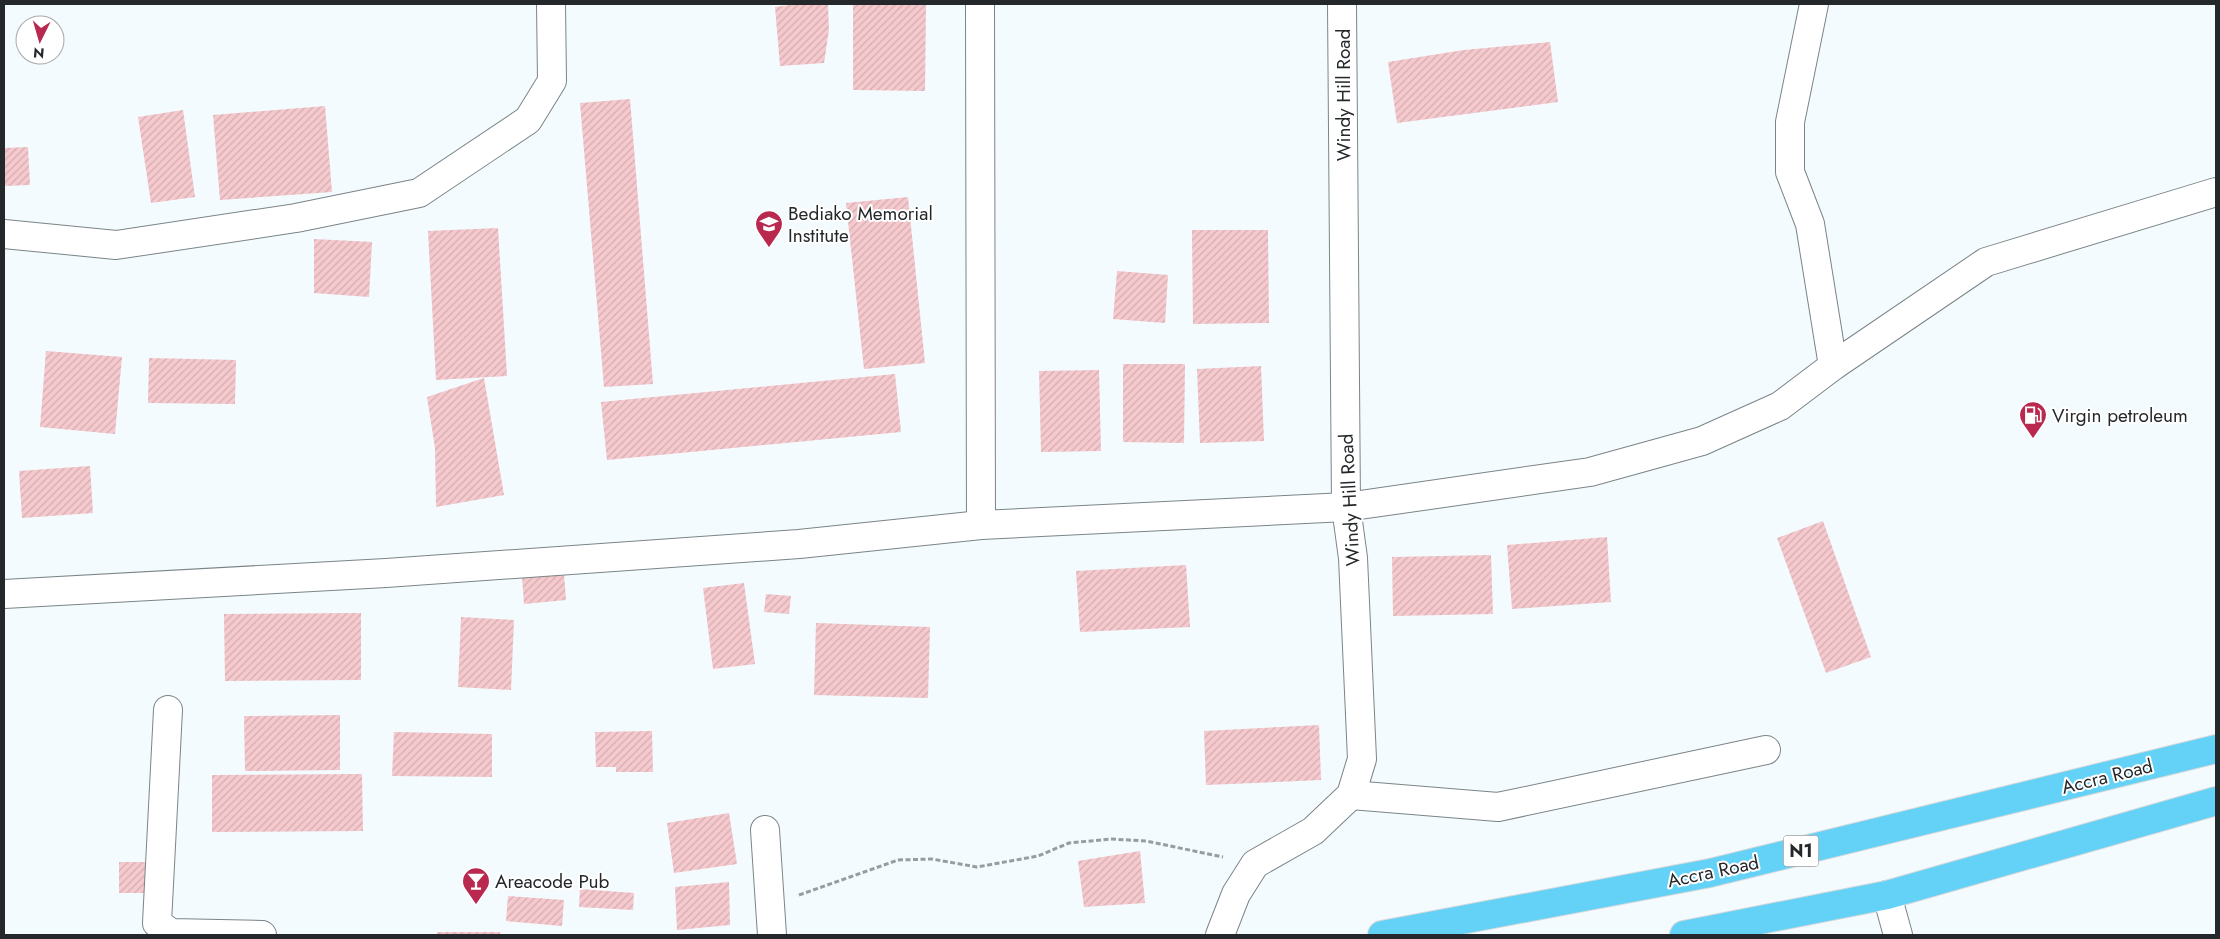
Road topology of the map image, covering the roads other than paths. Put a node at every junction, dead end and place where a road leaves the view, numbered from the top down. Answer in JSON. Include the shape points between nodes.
{"nodes":[{"id":1,"x":551,"y":4,"type":"edge"},
{"id":2,"x":980,"y":4,"type":"edge"},
{"id":3,"x":1342,"y":4,"type":"edge"},
{"id":4,"x":1814,"y":4,"type":"edge"},
{"id":5,"x":2216,"y":192,"type":"edge"},
{"id":6,"x":4,"y":234,"type":"edge"},
{"id":7,"x":1833,"y":366,"type":"junction"},
{"id":8,"x":1346,"y":507,"type":"junction"},
{"id":9,"x":981,"y":525,"type":"junction"},
{"id":10,"x":4,"y":594,"type":"edge"},
{"id":11,"x":168,"y":710,"type":"dead end"},
{"id":12,"x":2216,"y":749,"type":"edge"},
{"id":13,"x":1766,"y":750,"type":"dead end"},
{"id":14,"x":1351,"y":795,"type":"junction"},
{"id":15,"x":2216,"y":801,"type":"edge"},
{"id":16,"x":765,"y":830,"type":"dead end"},
{"id":17,"x":1887,"y":895,"type":"junction"},
{"id":18,"x":262,"y":935,"type":"edge"},
{"id":19,"x":772,"y":935,"type":"edge"},
{"id":20,"x":1220,"y":935,"type":"edge"},
{"id":21,"x":1382,"y":935,"type":"edge"},
{"id":22,"x":1684,"y":935,"type":"edge"},
{"id":23,"x":1898,"y":935,"type":"edge"}],
"edges":[{"from":1,"to":6,"type":"street","via":[[552,81],[528,120],[419,193],[296,218],[116,245]]},
{"from":2,"to":9,"type":"street"},
{"from":3,"to":8,"type":"street","name":"Windy Hill Road"},
{"from":4,"to":7,"type":"street","via":[[1790,122],[1790,172],[1810,224]]},
{"from":5,"to":7,"type":"street","via":[[1986,262]]},
{"from":7,"to":8,"type":"street","via":[[1780,406],[1702,441],[1590,472]]},
{"from":8,"to":9,"type":"street"},
{"from":8,"to":14,"type":"street","name":"Windy Hill Road","via":[[1353,558],[1362,759]]},
{"from":9,"to":10,"type":"street","via":[[799,544],[386,573]]},
{"from":11,"to":18,"type":"street","via":[[157,924],[171,933]]},
{"from":12,"to":21,"type":"highway","name":"Accra Road","number":"N1","via":[[1710,873]]},
{"from":13,"to":14,"type":"street","via":[[1498,806]]},
{"from":14,"to":20,"type":"street","name":"Windy Hill Road","via":[[1314,831],[1255,864],[1236,894]]},
{"from":15,"to":17,"type":"highway"},
{"from":16,"to":19,"type":"street"},
{"from":17,"to":22,"type":"highway"},
{"from":17,"to":23,"type":"street"}]}
